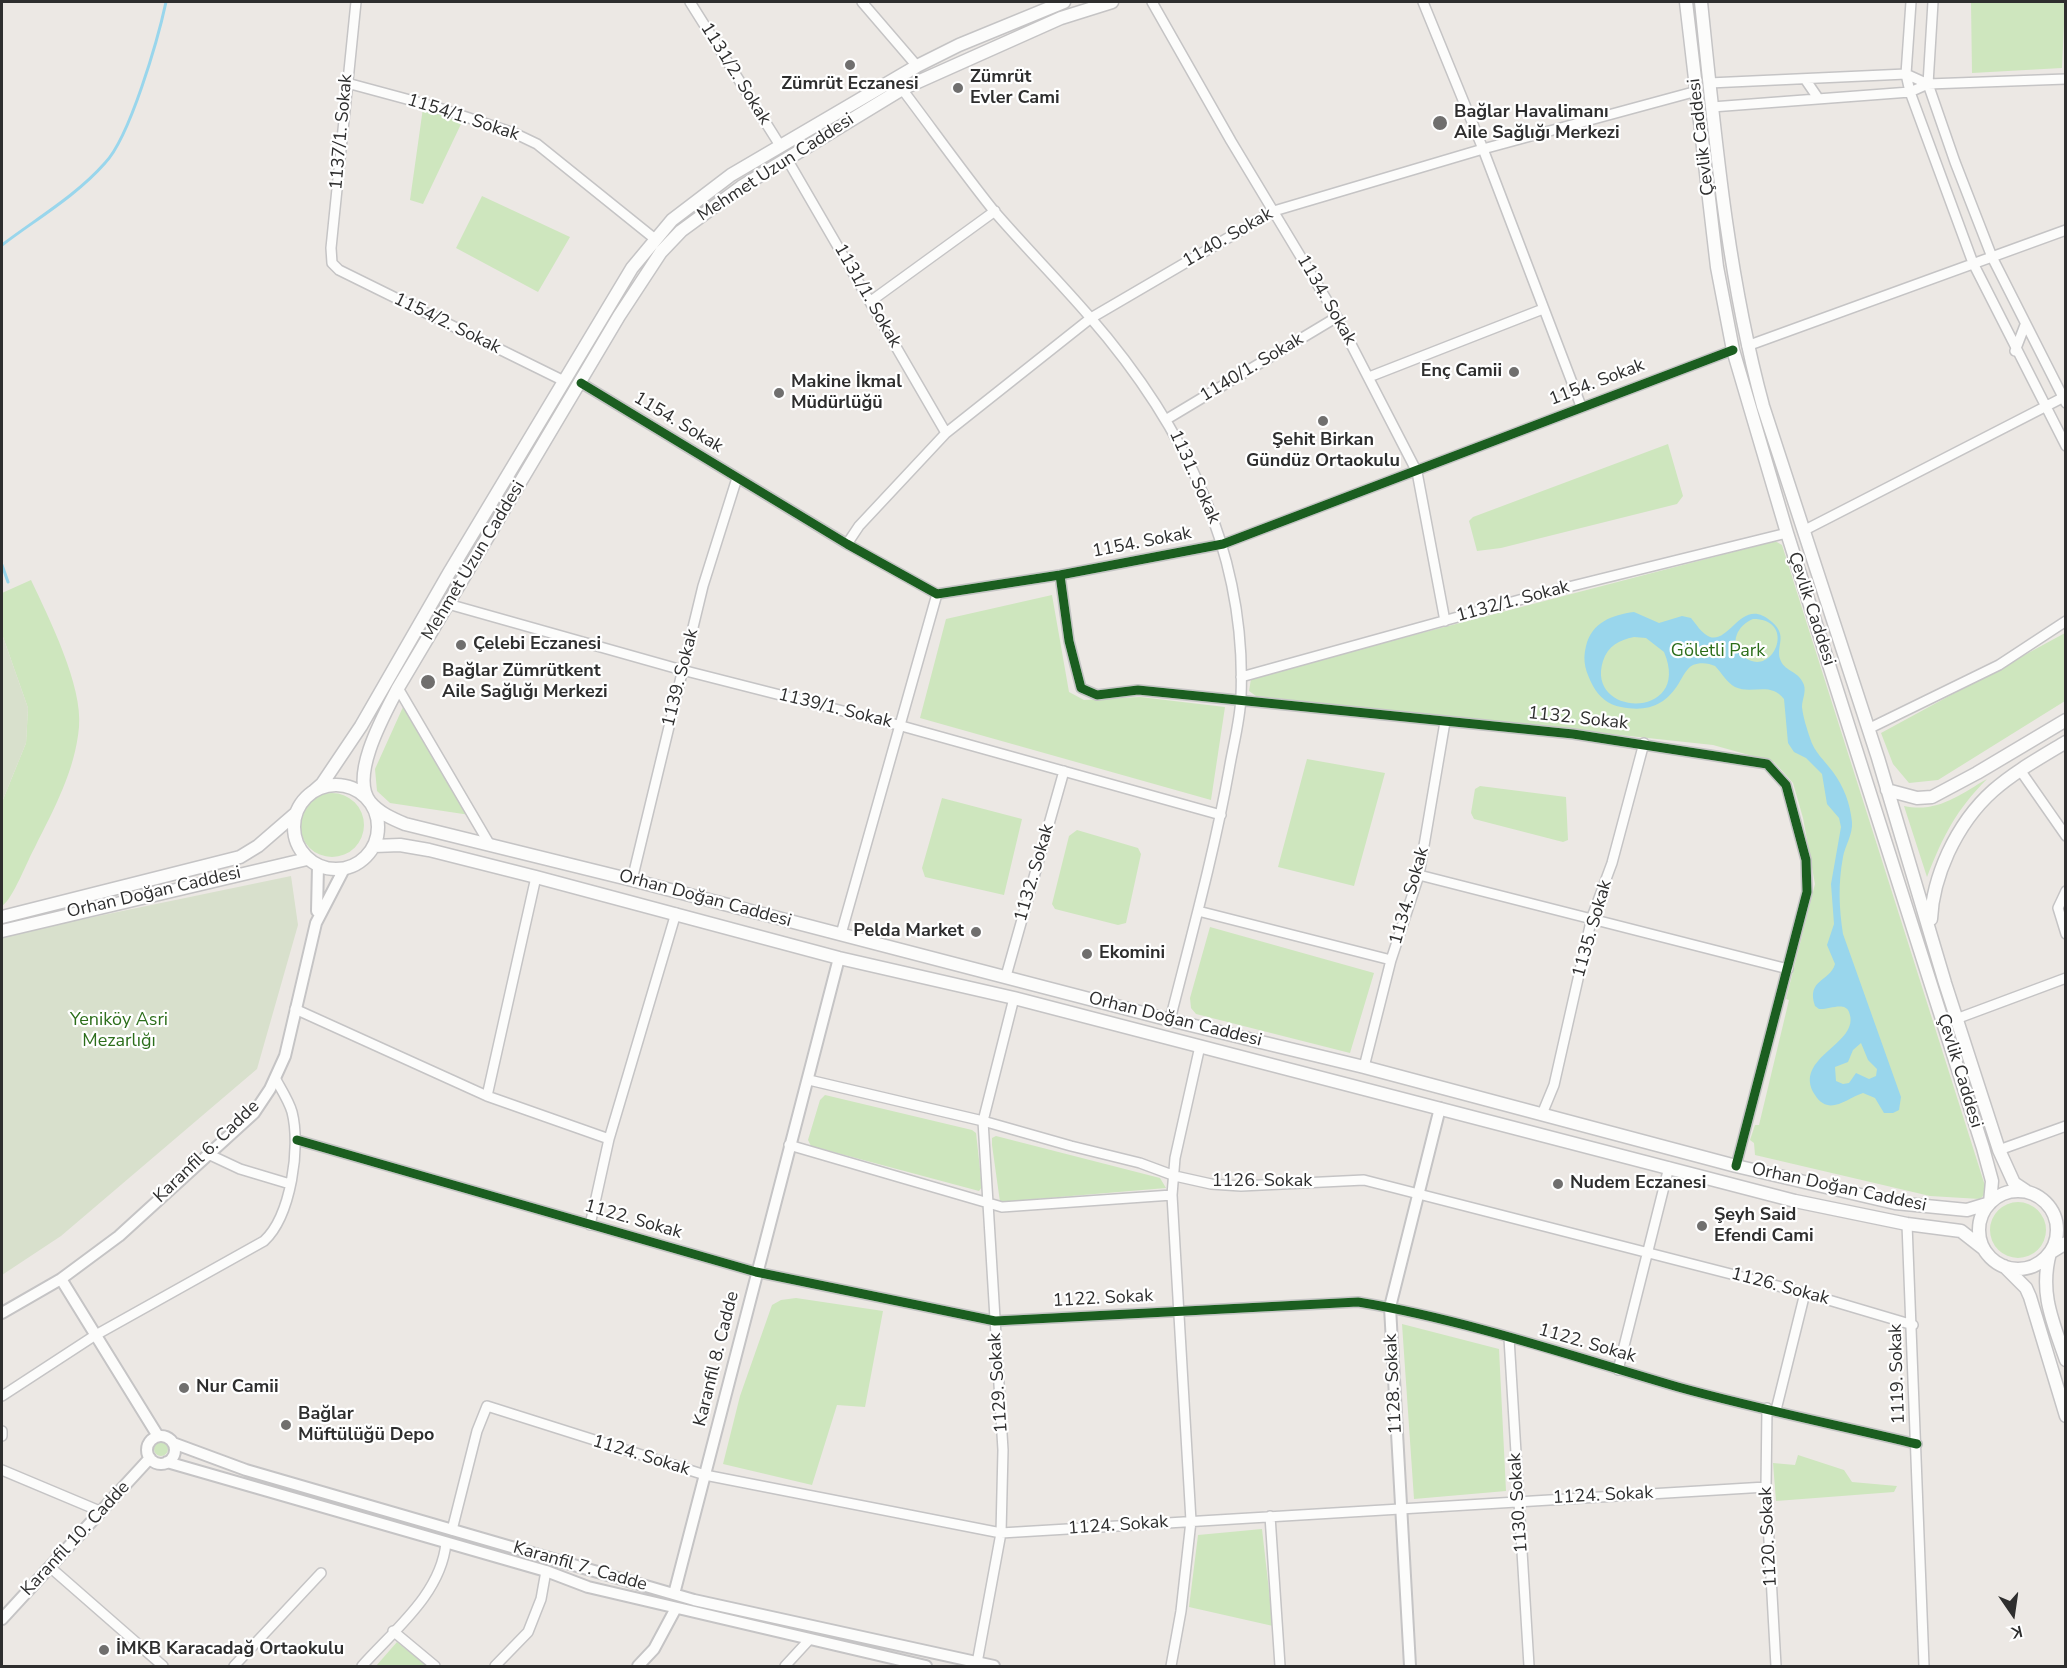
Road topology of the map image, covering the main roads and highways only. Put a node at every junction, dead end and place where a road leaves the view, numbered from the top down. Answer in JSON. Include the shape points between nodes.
{"nodes":[{"id":1,"x":1064,"y":2,"type":"edge"},
{"id":2,"x":1112,"y":2,"type":"edge"},
{"id":3,"x":1686,"y":2,"type":"edge"},
{"id":4,"x":1701,"y":2,"type":"edge"},
{"id":5,"x":2066,"y":720,"type":"edge"},
{"id":6,"x":2066,"y":742,"type":"edge"},
{"id":7,"x":1887,"y":790,"type":"junction"},
{"id":8,"x":314,"y":791,"type":"junction"},
{"id":9,"x":369,"y":800,"type":"junction"},
{"id":10,"x":295,"y":814,"type":"junction"},
{"id":11,"x":374,"y":846,"type":"junction"},
{"id":12,"x":307,"y":859,"type":"junction"},
{"id":13,"x":2,"y":917,"type":"edge"},
{"id":14,"x":2,"y":930,"type":"edge"},
{"id":15,"x":1931,"y":930,"type":"junction"},
{"id":16,"x":2026,"y":1191,"type":"junction"},
{"id":17,"x":1990,"y":1203,"type":"junction"},
{"id":18,"x":2049,"y":1204,"type":"junction"},
{"id":19,"x":2066,"y":1214,"type":"edge"},
{"id":20,"x":2066,"y":1243,"type":"edge"},
{"id":21,"x":1984,"y":1249,"type":"junction"},
{"id":22,"x":2050,"y":1253,"type":"junction"},
{"id":23,"x":2003,"y":1266,"type":"junction"},
{"id":24,"x":2066,"y":1360,"type":"edge"},
{"id":25,"x":2066,"y":1416,"type":"edge"}],
"edges":[{"from":1,"to":8,"type":"main road","via":[[917,66],[702,195],[655,239],[632,268],[448,573],[361,726]]},
{"from":2,"to":9,"type":"main road","name":"Mehmet Uzun Caddesi","via":[[1061,18],[902,89],[719,201],[668,245],[619,316],[398,688],[367,759],[363,776]]},
{"from":3,"to":17,"type":"main road","name":"Çevlik Caddesi","via":[[1717,267],[1733,350],[1787,533],[1983,1148],[1992,1181]]},
{"from":4,"to":7,"type":"main road","name":"Çevlik Caddesi","via":[[1735,285],[1747,346]]},
{"from":5,"to":7,"type":"main road","via":[[1932,797],[1917,798]]},
{"from":6,"to":15,"type":"main road","via":[[2020,770],[1976,805],[1959,829],[1938,875]]},
{"from":7,"to":15,"type":"main road","name":"Çevlik Caddesi"},
{"from":8,"to":9,"type":"main road","via":[[337,785]]},
{"from":8,"to":10,"type":"main road"},
{"from":9,"to":11,"type":"main road","via":[[378,822]]},
{"from":9,"to":17,"type":"main road","name":"Orhan Doğan Caddesi","via":[[388,817],[405,824],[1364,1067],[1736,1166],[1906,1204],[1967,1210]]},
{"from":10,"to":12,"type":"main road","via":[[294,838]]},
{"from":10,"to":13,"type":"main road","via":[[240,857]]},
{"from":11,"to":12,"type":"main road","via":[[356,865],[344,869],[330,870]]},
{"from":11,"to":21,"type":"main road","via":[[429,850],[1796,1201],[1961,1231]]},
{"from":12,"to":14,"type":"main road","name":"Orhan Doğan Caddesi"},
{"from":15,"to":16,"type":"main road","name":"Çevlik Caddesi","via":[[1999,1150],[2014,1183]]},
{"from":16,"to":17,"type":"main road","via":[[2000,1195]]},
{"from":16,"to":18,"type":"main road"},
{"from":17,"to":21,"type":"main road","via":[[1979,1225]]},
{"from":18,"to":19,"type":"main road"},
{"from":18,"to":22,"type":"main road","via":[[2058,1228]]},
{"from":20,"to":22,"type":"main road"},
{"from":21,"to":23,"type":"main road"},
{"from":22,"to":23,"type":"main road","via":[[2028,1268]]},
{"from":22,"to":24,"type":"main road","via":[[2044,1275],[2046,1291]]},
{"from":23,"to":25,"type":"main road","via":[[2030,1297]]}]}
